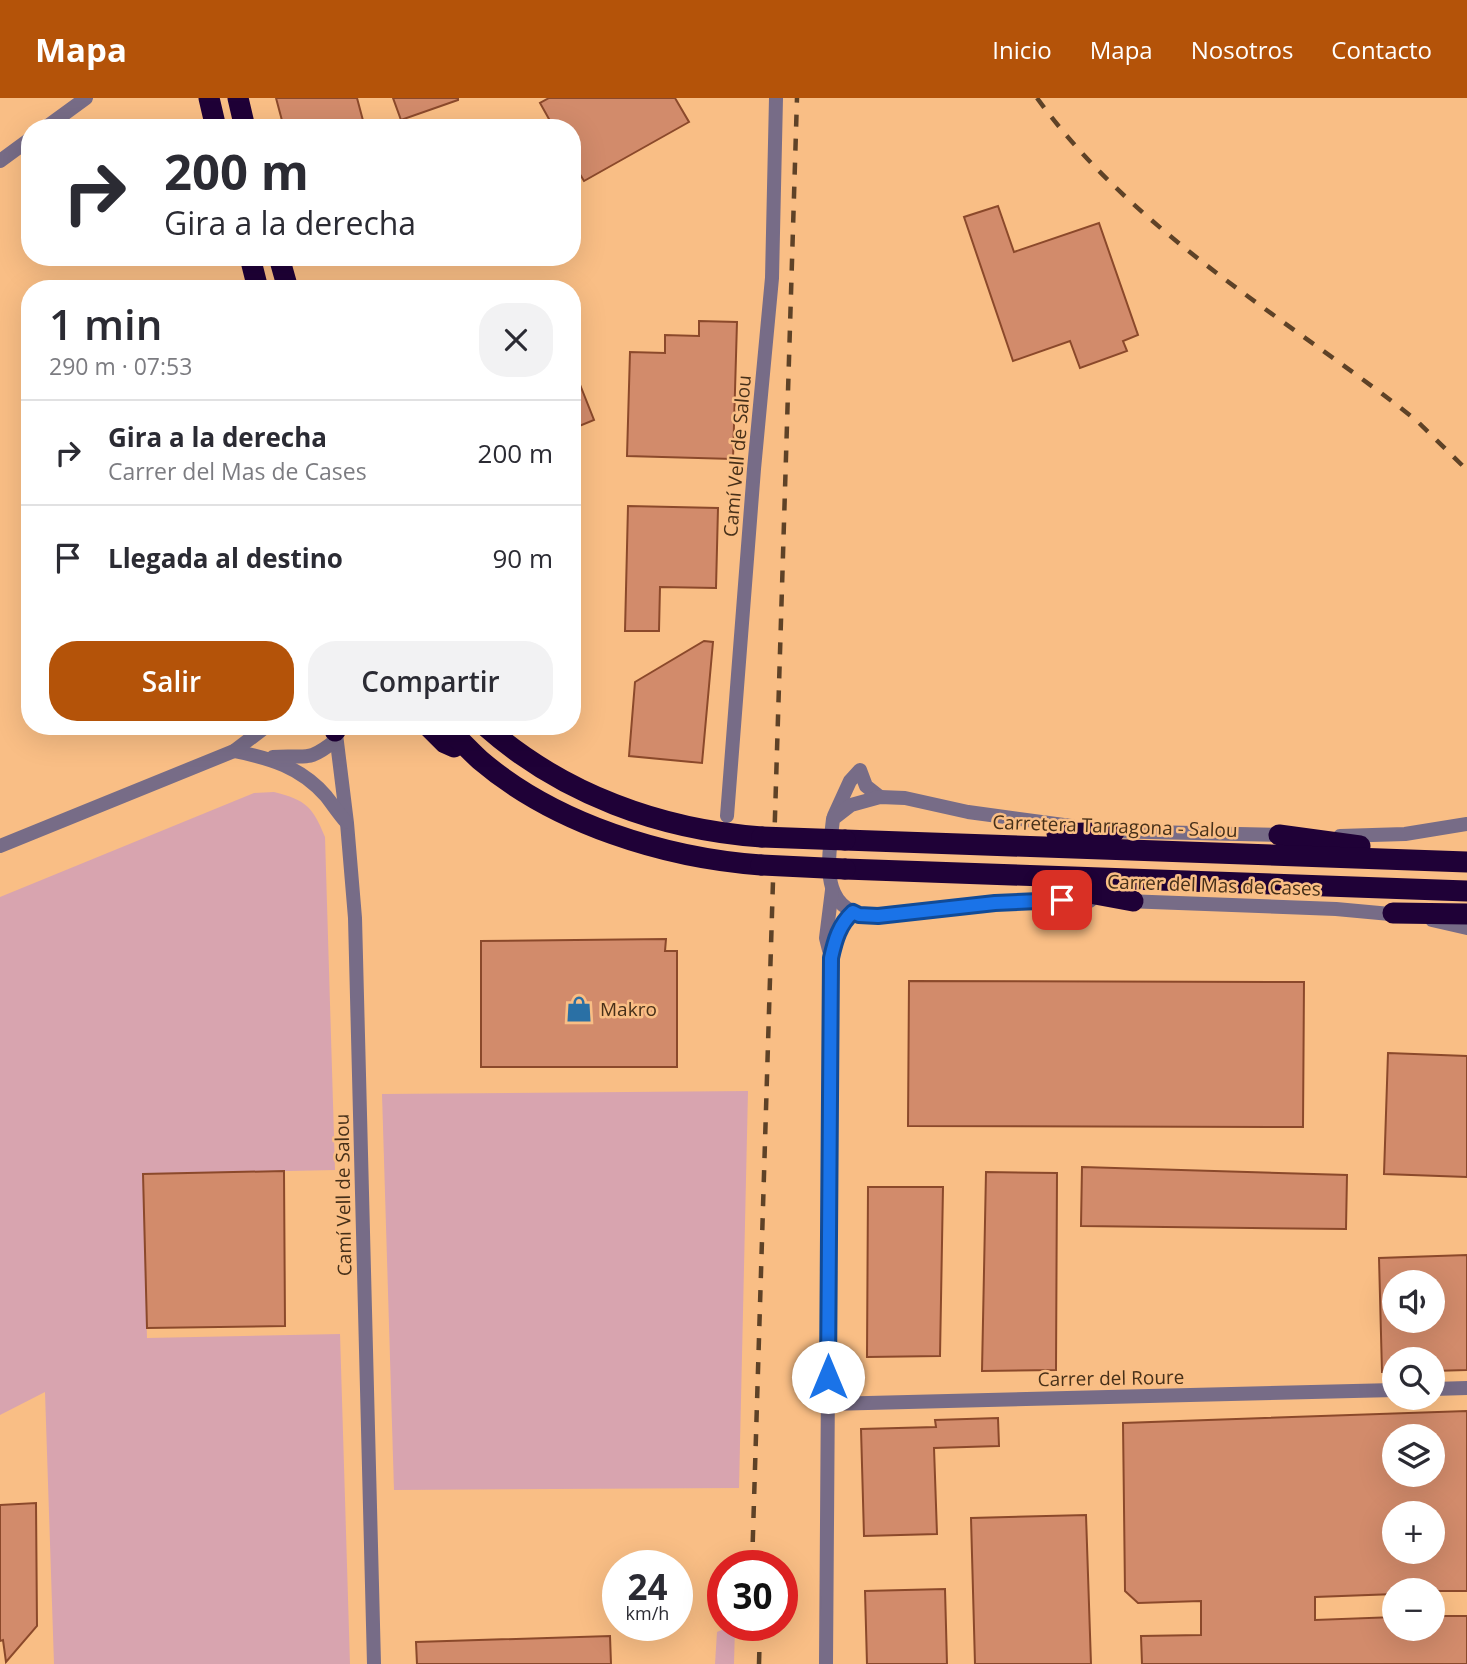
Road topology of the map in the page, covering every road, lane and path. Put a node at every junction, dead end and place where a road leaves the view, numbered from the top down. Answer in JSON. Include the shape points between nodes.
{"nodes":[{"id":1,"x":86,"y":98,"type":"edge"},
{"id":2,"x":209,"y":98,"type":"edge"},
{"id":3,"x":238,"y":98,"type":"edge"},
{"id":4,"x":776,"y":98,"type":"edge"},
{"id":5,"x":57,"y":119,"type":"edge"},
{"id":6,"x":214,"y":119,"type":"edge"},
{"id":7,"x":243,"y":119,"type":"edge"},
{"id":8,"x":21,"y":146,"type":"edge"},
{"id":9,"x":0,"y":161,"type":"edge"},
{"id":10,"x":255,"y":735,"type":"edge"},
{"id":11,"x":333,"y":735,"type":"edge"},
{"id":12,"x":336,"y":735,"type":"edge"},
{"id":13,"x":437,"y":735,"type":"edge"},
{"id":14,"x":455,"y":735,"type":"edge"},
{"id":15,"x":497,"y":735,"type":"edge"},
{"id":16,"x":234,"y":751,"type":"junction"},
{"id":17,"x":264,"y":757,"type":"junction"},
{"id":18,"x":481,"y":761,"type":"junction"},
{"id":19,"x":880,"y":797,"type":"junction"},
{"id":20,"x":832,"y":819,"type":"junction"},
{"id":21,"x":347,"y":823,"type":"junction"},
{"id":22,"x":1467,"y":824,"type":"edge"},
{"id":23,"x":731,"y":826,"type":"junction"},
{"id":24,"x":1114,"y":832,"type":"junction"},
{"id":25,"x":1279,"y":835,"type":"junction"},
{"id":26,"x":985,"y":844,"type":"junction"},
{"id":27,"x":0,"y":846,"type":"edge"},
{"id":28,"x":1431,"y":861,"type":"junction"},
{"id":29,"x":1467,"y":862,"type":"edge"},
{"id":30,"x":958,"y":872,"type":"junction"},
{"id":31,"x":832,"y":890,"type":"junction"},
{"id":32,"x":1467,"y":891,"type":"edge"},
{"id":33,"x":1133,"y":901,"type":"junction"},
{"id":34,"x":853,"y":912,"type":"junction"},
{"id":35,"x":1393,"y":913,"type":"junction"},
{"id":36,"x":1467,"y":914,"type":"edge"},
{"id":37,"x":1467,"y":928,"type":"edge"},
{"id":38,"x":831,"y":958,"type":"junction"},
{"id":39,"x":1467,"y":1388,"type":"edge"},
{"id":40,"x":1445,"y":1389,"type":"edge"},
{"id":41,"x":1382,"y":1390,"type":"edge"},
{"id":42,"x":828,"y":1404,"type":"junction"},
{"id":43,"x":374,"y":1664,"type":"edge"},
{"id":44,"x":826,"y":1664,"type":"edge"}],
"edges":[{"from":1,"to":5,"type":"street"},
{"from":2,"to":6,"type":"highway"},
{"from":3,"to":7,"type":"highway"},
{"from":4,"to":23,"type":"street","name":"Camí Vell de Salou","via":[[772,278],[754,469]]},
{"from":8,"to":9,"type":"street"},
{"from":10,"to":16,"type":"street"},
{"from":11,"to":17,"type":"street","via":[[318,754],[306,758]]},
{"from":12,"to":21,"type":"street","name":"Camí Vell de Salou"},
{"from":13,"to":18,"type":"highway"},
{"from":14,"to":18,"type":"highway"},
{"from":15,"to":23,"type":"highway","via":[[521,754],[615,806],[691,828]]},
{"from":16,"to":17,"type":"street"},
{"from":16,"to":27,"type":"street"},
{"from":17,"to":21,"type":"street","via":[[303,774]]},
{"from":18,"to":30,"type":"highway","bridge":true,"via":[[525,791],[596,828],[691,857],[761,865]]},
{"from":19,"to":20,"type":"street","via":[[851,805]]},
{"from":19,"to":20,"type":"street","via":[[866,786],[860,770]]},
{"from":19,"to":24,"type":"street"},
{"from":20,"to":31,"type":"street"},
{"from":21,"to":43,"type":"street","name":"Camí Vell de Salou","via":[[357,971]]},
{"from":22,"to":25,"type":"street","via":[[1405,834]]},
{"from":23,"to":26,"type":"highway","name":"Carretera Tarragona - Salou","bridge":true,"via":[[762,837]]},
{"from":24,"to":25,"type":"street"},
{"from":24,"to":26,"type":"highway"},
{"from":25,"to":28,"type":"highway"},
{"from":26,"to":28,"type":"highway","name":"Carretera Tarragona - Salou"},
{"from":28,"to":29,"type":"highway","name":"Carretera Tarragona - Salou"},
{"from":30,"to":32,"type":"highway"},
{"from":30,"to":33,"type":"highway"},
{"from":31,"to":34,"type":"street","via":[[843,907]]},
{"from":31,"to":38,"type":"street","via":[[827,939]]},
{"from":33,"to":34,"type":"street","name":"Carrer del Mas de Cases","via":[[995,903],[878,916]]},
{"from":33,"to":35,"type":"street","name":"Carrer del Mas de Cases"},
{"from":34,"to":38,"type":"street","via":[[836,936]]},
{"from":35,"to":36,"type":"highway"},
{"from":35,"to":37,"type":"street","name":"Carrer del Mas de Cases"},
{"from":38,"to":42,"type":"street"},
{"from":39,"to":40,"type":"street"},
{"from":41,"to":42,"type":"street","name":"Carrer del Roure"},
{"from":42,"to":44,"type":"street"}]}
